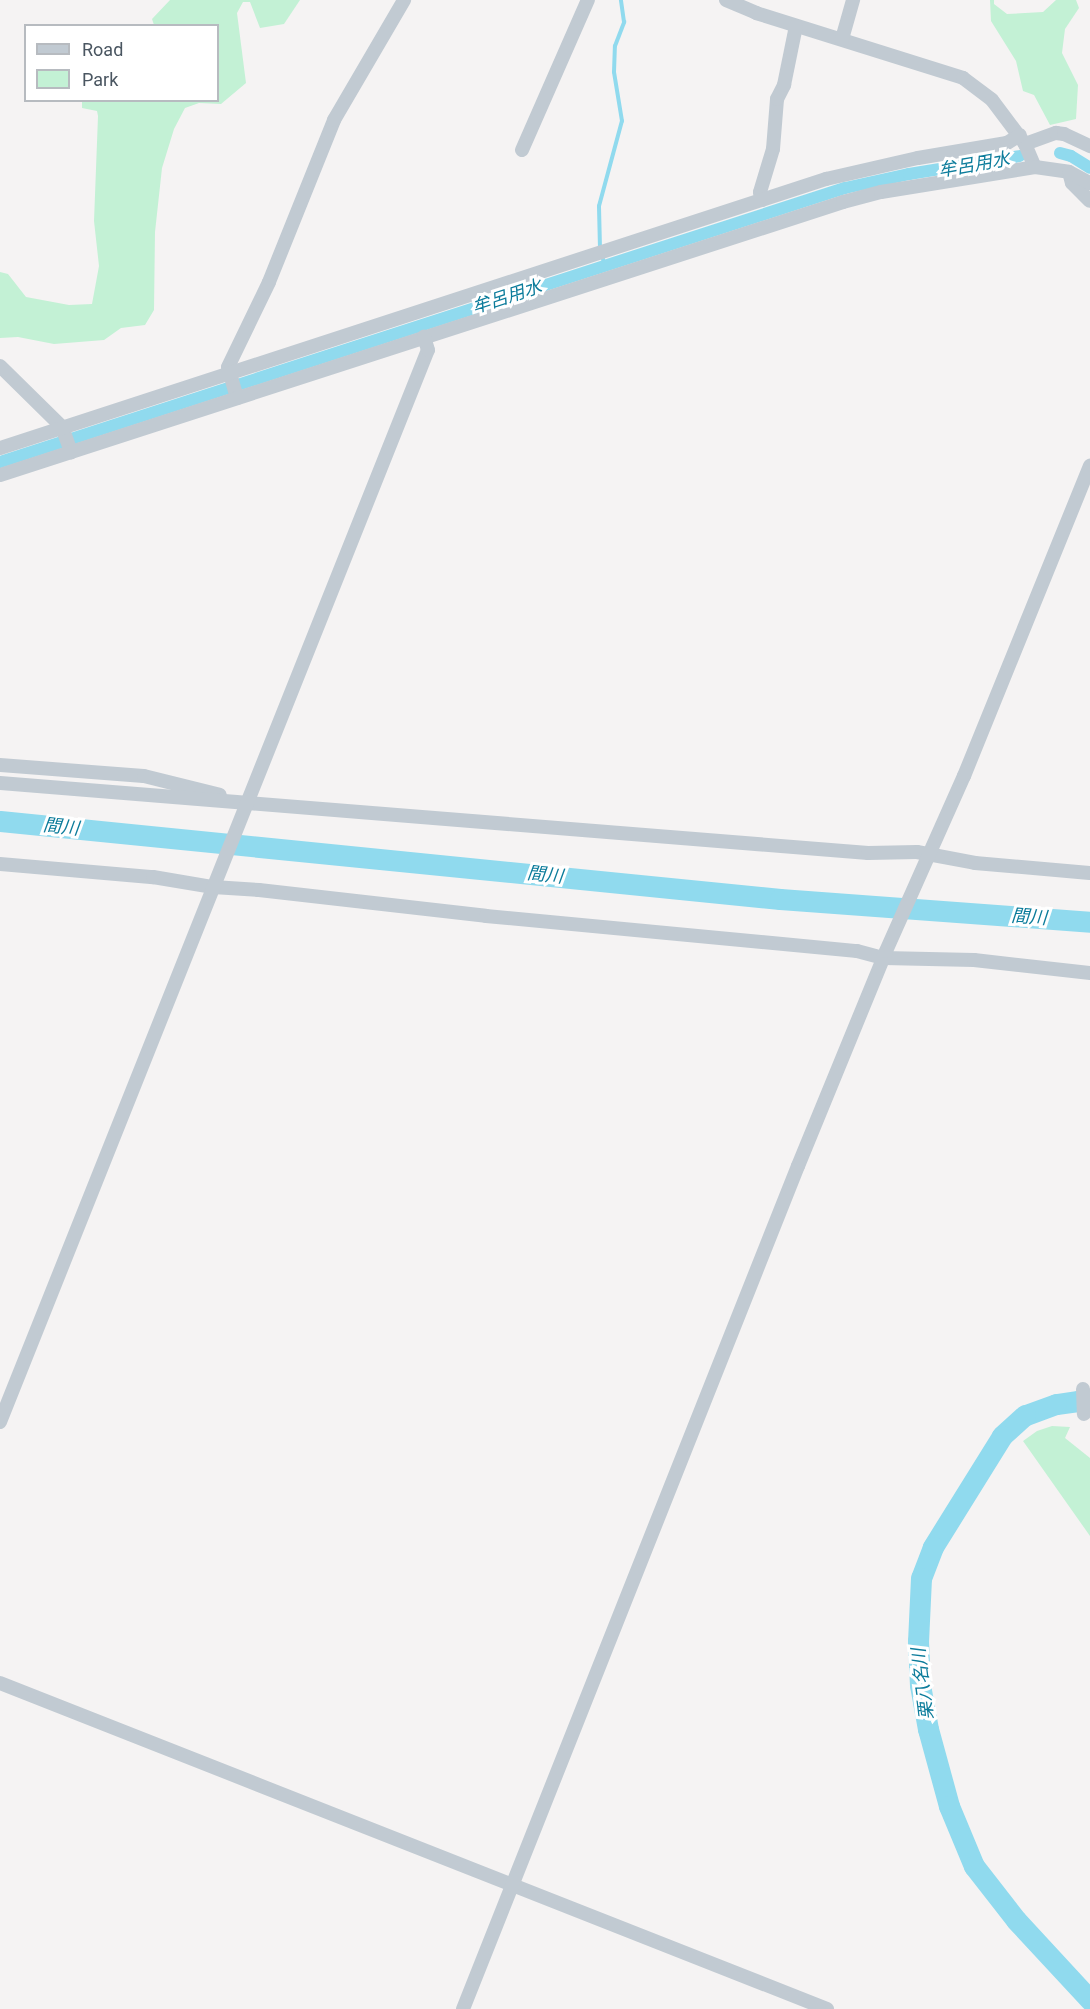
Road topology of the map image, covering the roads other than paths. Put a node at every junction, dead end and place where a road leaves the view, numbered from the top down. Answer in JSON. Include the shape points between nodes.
{"nodes":[{"id":1,"x":404,"y":0,"type":"edge"},
{"id":2,"x":588,"y":0,"type":"edge"},
{"id":3,"x":726,"y":0,"type":"edge"},
{"id":4,"x":853,"y":0,"type":"edge"},
{"id":5,"x":796,"y":26,"type":"junction"},
{"id":6,"x":842,"y":39,"type":"junction"},
{"id":7,"x":1022,"y":139,"type":"junction"},
{"id":8,"x":1090,"y":146,"type":"edge"},
{"id":9,"x":522,"y":150,"type":"dead end"},
{"id":10,"x":1035,"y":167,"type":"junction"},
{"id":11,"x":1069,"y":172,"type":"junction"},
{"id":12,"x":1090,"y":183,"type":"edge"},
{"id":13,"x":762,"y":200,"type":"junction"},
{"id":14,"x":1090,"y":201,"type":"edge"},
{"id":15,"x":597,"y":256,"type":"junction"},
{"id":16,"x":598,"y":279,"type":"junction"},
{"id":17,"x":424,"y":338,"type":"junction"},
{"id":18,"x":0,"y":366,"type":"edge"},
{"id":19,"x":230,"y":375,"type":"junction"},
{"id":20,"x":236,"y":396,"type":"junction"},
{"id":21,"x":63,"y":428,"type":"junction"},
{"id":22,"x":0,"y":448,"type":"edge"},
{"id":23,"x":70,"y":450,"type":"junction"},
{"id":24,"x":1090,"y":466,"type":"edge"},
{"id":25,"x":0,"y":475,"type":"edge"},
{"id":26,"x":0,"y":765,"type":"edge"},
{"id":27,"x":0,"y":783,"type":"edge"},
{"id":28,"x":225,"y":801,"type":"junction"},
{"id":29,"x":246,"y":803,"type":"junction"},
{"id":30,"x":928,"y":856,"type":"junction"},
{"id":31,"x":0,"y":864,"type":"edge"},
{"id":32,"x":1090,"y":873,"type":"edge"},
{"id":33,"x":214,"y":884,"type":"junction"},
{"id":34,"x":885,"y":954,"type":"junction"},
{"id":35,"x":1090,"y":973,"type":"edge"},
{"id":36,"x":1083,"y":1389,"type":"dead end"},
{"id":37,"x":1084,"y":1412,"type":"dead end"},
{"id":38,"x":0,"y":1422,"type":"edge"},
{"id":39,"x":0,"y":1683,"type":"edge"},
{"id":40,"x":513,"y":1884,"type":"junction"},
{"id":41,"x":463,"y":2009,"type":"edge"},
{"id":42,"x":827,"y":2009,"type":"edge"}],
"edges":[{"from":1,"to":19,"type":"street","via":[[334,120],[269,282],[228,366]]},
{"from":2,"to":9,"type":"street"},
{"from":3,"to":5,"type":"street"},
{"from":4,"to":6,"type":"street"},
{"from":5,"to":6,"type":"street"},
{"from":5,"to":13,"type":"street","via":[[784,85],[777,99],[773,149],[760,192]]},
{"from":6,"to":7,"type":"street","via":[[963,78],[992,100]]},
{"from":7,"to":8,"type":"street","via":[[1056,133]]},
{"from":7,"to":10,"type":"street"},
{"from":7,"to":13,"type":"street","via":[[865,169]]},
{"from":10,"to":11,"type":"street"},
{"from":10,"to":16,"type":"street","via":[[881,192]]},
{"from":11,"to":12,"type":"street"},
{"from":11,"to":14,"type":"street","via":[[1072,183]]},
{"from":13,"to":15,"type":"street"},
{"from":15,"to":16,"type":"street"},
{"from":15,"to":19,"type":"street"},
{"from":16,"to":17,"type":"street"},
{"from":17,"to":20,"type":"street"},
{"from":17,"to":29,"type":"street","via":[[428,350]]},
{"from":18,"to":21,"type":"street"},
{"from":19,"to":20,"type":"street"},
{"from":19,"to":21,"type":"street"},
{"from":20,"to":23,"type":"street"},
{"from":21,"to":22,"type":"street"},
{"from":21,"to":23,"type":"street"},
{"from":23,"to":25,"type":"street"},
{"from":24,"to":30,"type":"street"},
{"from":26,"to":28,"type":"street","via":[[144,776],[221,796]]},
{"from":27,"to":28,"type":"street"},
{"from":28,"to":29,"type":"street"},
{"from":29,"to":30,"type":"street"},
{"from":29,"to":33,"type":"street"},
{"from":30,"to":32,"type":"street"},
{"from":30,"to":34,"type":"street"},
{"from":31,"to":33,"type":"street"},
{"from":33,"to":34,"type":"street","via":[[486,916]]},
{"from":33,"to":38,"type":"street"},
{"from":34,"to":35,"type":"street"},
{"from":34,"to":40,"type":"street"},
{"from":36,"to":37,"type":"street"},
{"from":39,"to":40,"type":"street"},
{"from":40,"to":41,"type":"street"},
{"from":40,"to":42,"type":"street"}]}
